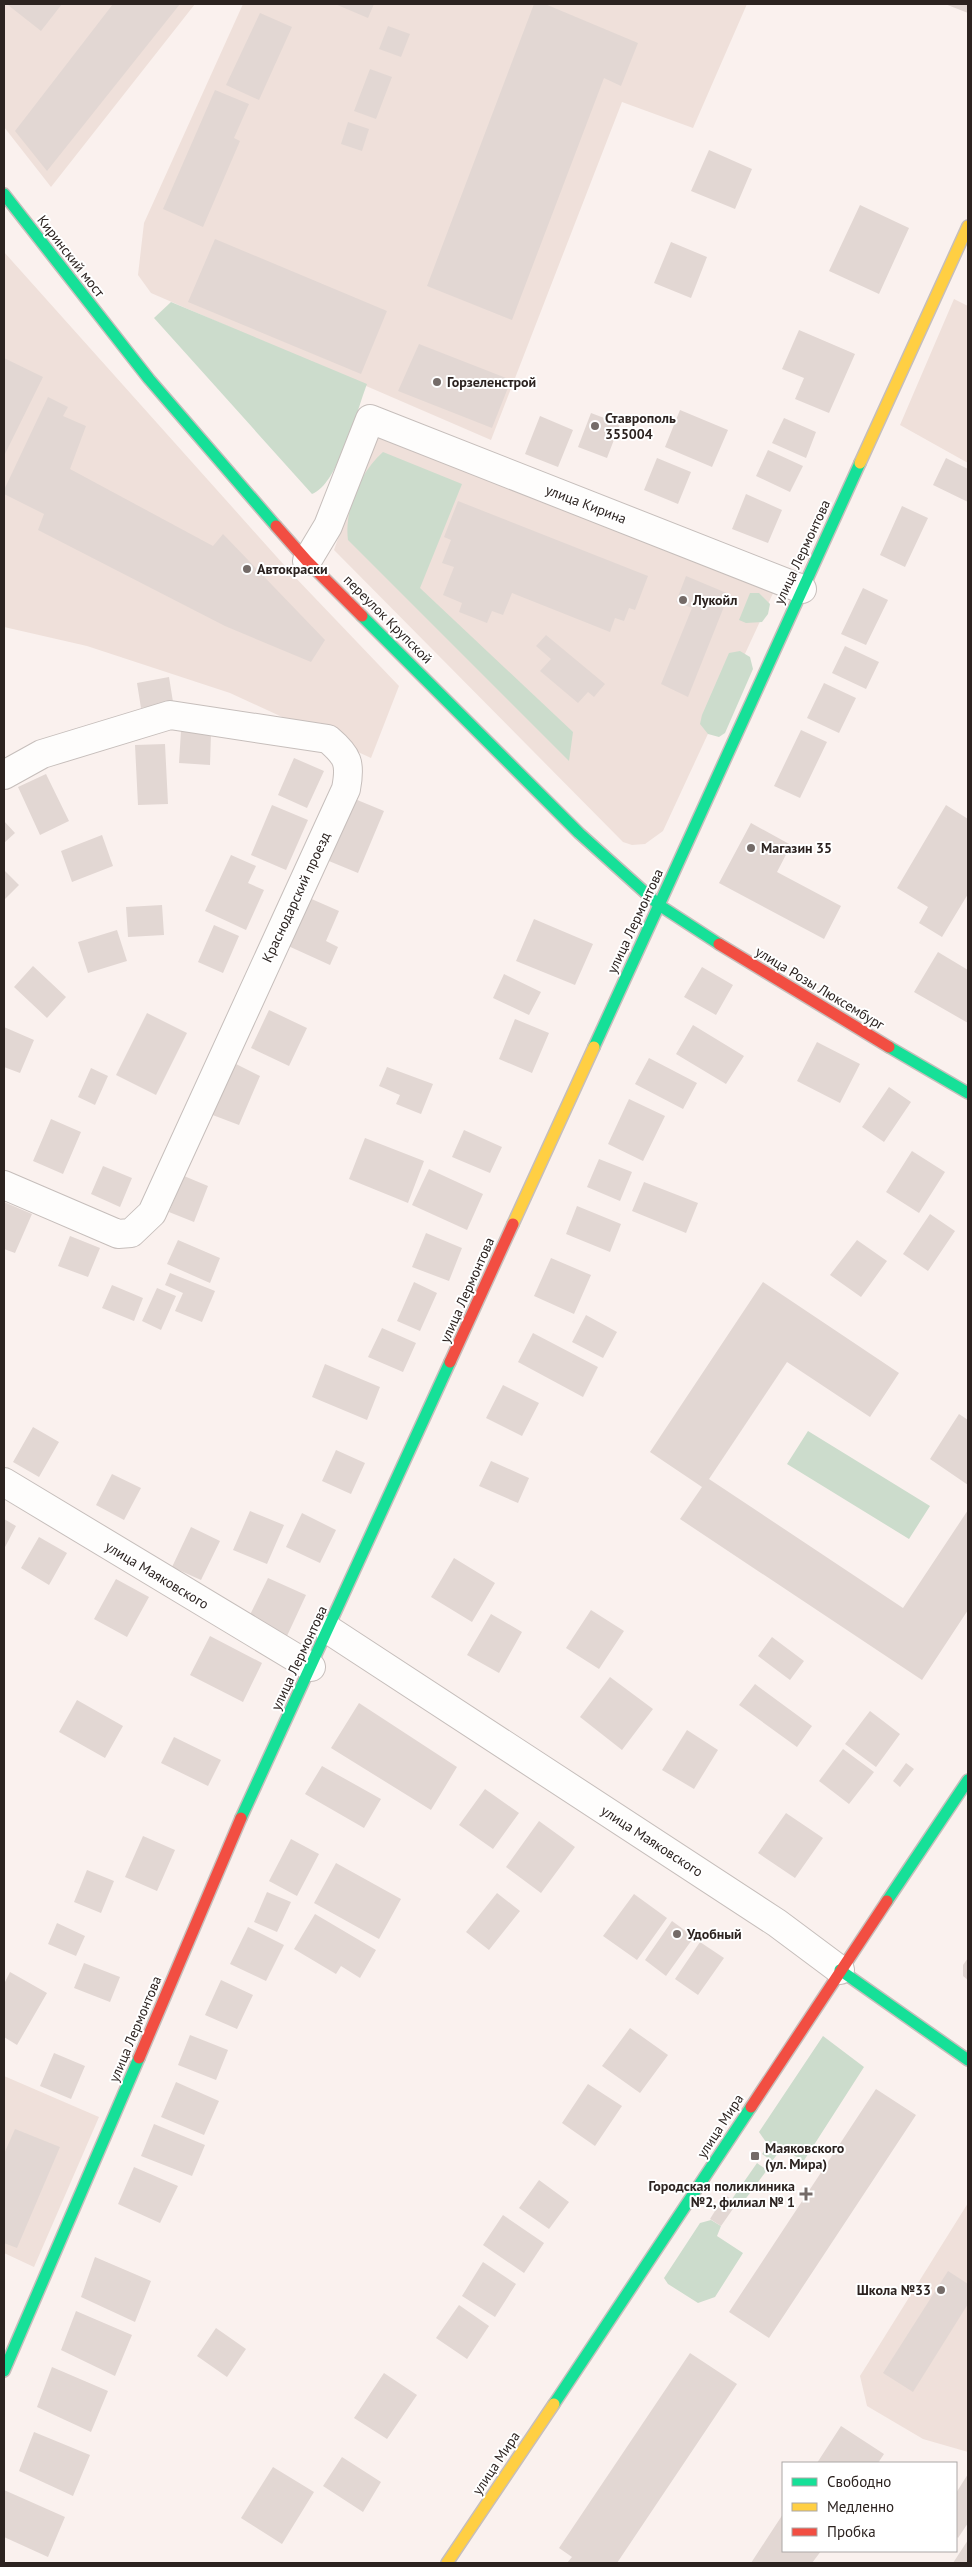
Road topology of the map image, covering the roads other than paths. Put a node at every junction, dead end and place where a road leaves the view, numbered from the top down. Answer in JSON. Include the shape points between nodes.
{"nodes":[{"id":1,"x":4,"y":194,"type":"edge"},
{"id":2,"x":968,"y":226,"type":"edge"},
{"id":3,"x":116,"y":336,"type":"joint"},
{"id":4,"x":307,"y":561,"type":"junction"},
{"id":5,"x":802,"y":589,"type":"junction"},
{"id":6,"x":4,"y":775,"type":"edge"},
{"id":7,"x":659,"y":905,"type":"junction"},
{"id":8,"x":968,"y":1093,"type":"edge"},
{"id":9,"x":4,"y":1185,"type":"edge"},
{"id":10,"x":4,"y":1482,"type":"edge"},
{"id":11,"x":329,"y":1630,"type":"junction"},
{"id":12,"x":311,"y":1667,"type":"junction"},
{"id":13,"x":968,"y":1780,"type":"edge"},
{"id":14,"x":840,"y":1970,"type":"junction"},
{"id":15,"x":968,"y":2060,"type":"edge"},
{"id":16,"x":4,"y":2371,"type":"edge"},
{"id":17,"x":447,"y":2563,"type":"edge"}],
"edges":[{"from":1,"to":3,"type":"main road","name":"Киринский мост"},
{"from":2,"to":5,"type":"main road","name":"улица Лермонтова"},
{"from":3,"to":4,"type":"main road","name":"переулок Крупской","via":[[149,379]]},
{"from":4,"to":5,"type":"street","name":"улица Кирина","via":[[328,526],[370,419]]},
{"from":4,"to":7,"type":"main road","name":"переулок Крупской","via":[[580,833]]},
{"from":5,"to":7,"type":"main road","name":"улица Лермонтова"},
{"from":6,"to":9,"type":"street","name":"Краснодарский проезд","via":[[42,754],[170,716],[328,739],[343,752],[350,769],[346,789],[152,1213],[131,1233],[118,1234]]},
{"from":7,"to":8,"type":"main road","name":"улица Розы Люксембург","via":[[752,966]]},
{"from":7,"to":11,"type":"main road","name":"улица Лермонтова"},
{"from":10,"to":12,"type":"street","name":"улица Маяковского"},
{"from":11,"to":12,"type":"main road","name":"улица Лермонтова"},
{"from":11,"to":14,"type":"street","name":"улица Маяковского","via":[[777,1923]]},
{"from":12,"to":16,"type":"main road","name":"улица Лермонтова","via":[[241,1819]]},
{"from":13,"to":14,"type":"main road","name":"улица Мира"},
{"from":14,"to":15,"type":"main road","name":"улица Маяковского"},
{"from":14,"to":17,"type":"main road","name":"улица Мира"}]}
